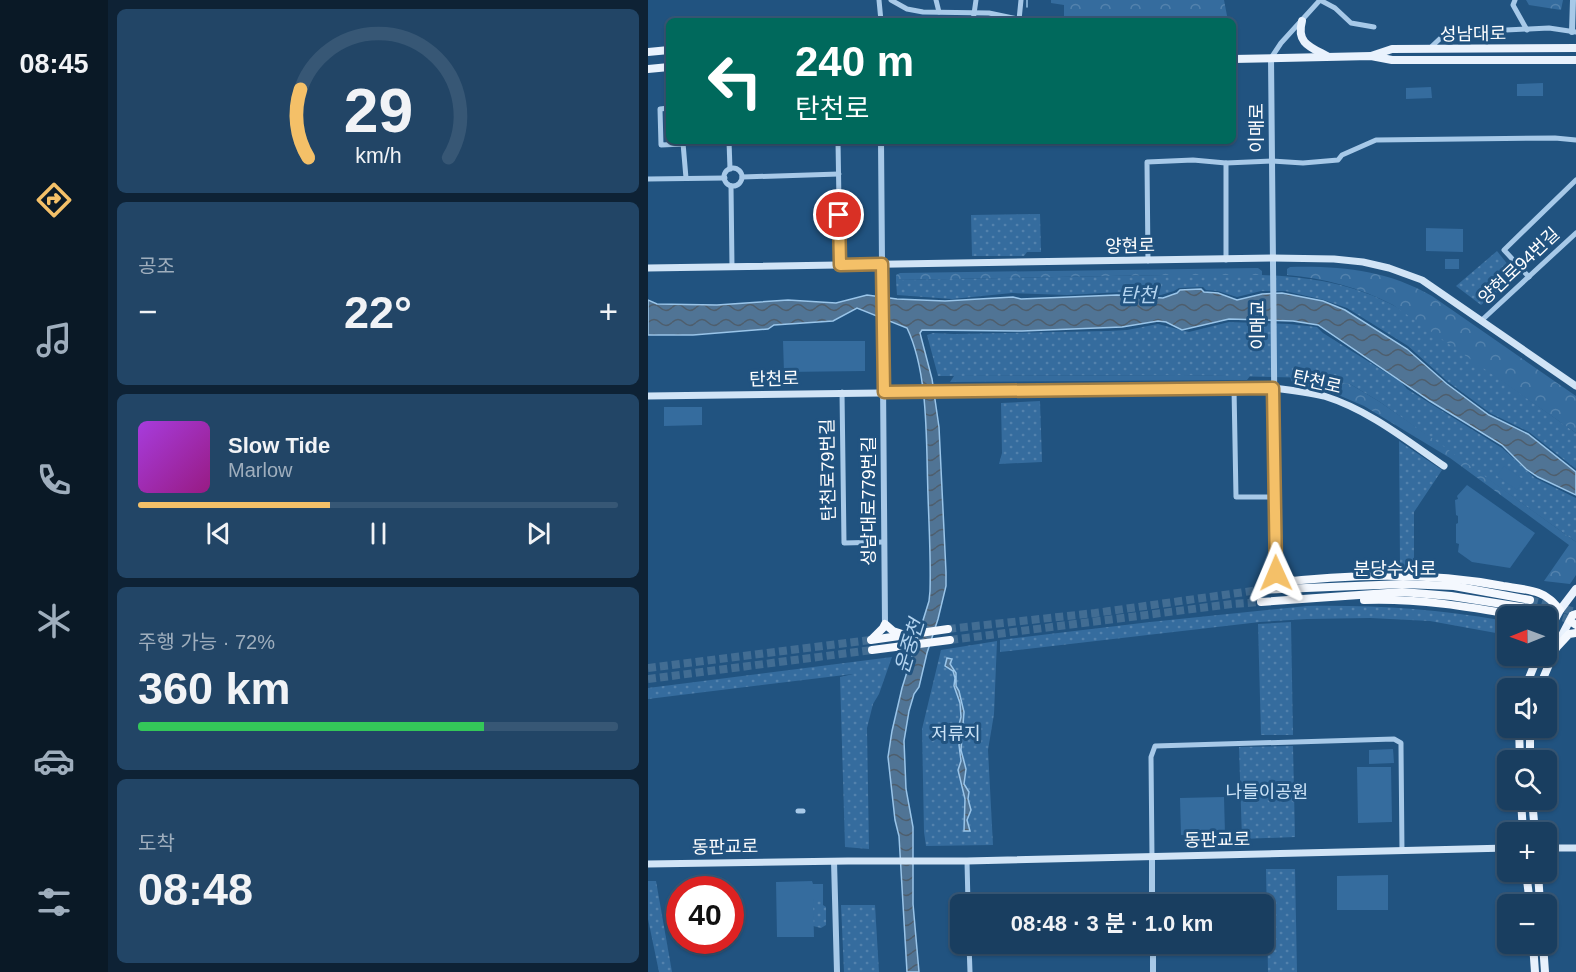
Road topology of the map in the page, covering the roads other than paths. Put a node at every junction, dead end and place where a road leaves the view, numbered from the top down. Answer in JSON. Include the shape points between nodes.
{"nodes":[{"id":1,"x":879,"y":0,"type":"edge"},
{"id":2,"x":891,"y":0,"type":"edge"},
{"id":3,"x":936,"y":0,"type":"edge"},
{"id":4,"x":976,"y":0,"type":"edge"},
{"id":5,"x":1021,"y":0,"type":"edge"},
{"id":6,"x":1320,"y":0,"type":"edge"},
{"id":7,"x":1515,"y":0,"type":"edge"},
{"id":8,"x":1573,"y":0,"type":"edge"},
{"id":9,"x":939,"y":12,"type":"junction"},
{"id":10,"x":973,"y":14,"type":"junction"},
{"id":11,"x":881,"y":18,"type":"edge"},
{"id":12,"x":973,"y":18,"type":"edge"},
{"id":13,"x":1013,"y":18,"type":"edge"},
{"id":14,"x":1019,"y":18,"type":"edge"},
{"id":15,"x":1302,"y":21,"type":"junction"},
{"id":16,"x":1374,"y":27,"type":"dead end"},
{"id":17,"x":1527,"y":30,"type":"junction"},
{"id":18,"x":1574,"y":32,"type":"edge"},
{"id":19,"x":1576,"y":48,"type":"edge"},
{"id":20,"x":1429,"y":49,"type":"junction"},
{"id":21,"x":666,"y":50,"type":"edge"},
{"id":22,"x":648,"y":52,"type":"edge"},
{"id":23,"x":1371,"y":56,"type":"junction"},
{"id":24,"x":1328,"y":57,"type":"junction"},
{"id":25,"x":1271,"y":58,"type":"junction"},
{"id":26,"x":1236,"y":59,"type":"edge"},
{"id":27,"x":1576,"y":60,"type":"edge"},
{"id":28,"x":666,"y":67,"type":"edge"},
{"id":29,"x":648,"y":69,"type":"edge"},
{"id":30,"x":666,"y":108,"type":"edge"},
{"id":31,"x":1576,"y":140,"type":"edge"},
{"id":32,"x":668,"y":144,"type":"edge"},
{"id":33,"x":683,"y":144,"type":"edge"},
{"id":34,"x":729,"y":144,"type":"edge"},
{"id":35,"x":838,"y":144,"type":"edge"},
{"id":36,"x":881,"y":144,"type":"edge"},
{"id":37,"x":1272,"y":161,"type":"junction"},
{"id":38,"x":1226,"y":163,"type":"junction"},
{"id":39,"x":730,"y":170,"type":"junction"},
{"id":40,"x":839,"y":174,"type":"junction"},
{"id":41,"x":742,"y":177,"type":"junction"},
{"id":42,"x":686,"y":178,"type":"junction"},
{"id":43,"x":725,"y":178,"type":"junction"},
{"id":44,"x":648,"y":179,"type":"edge"},
{"id":45,"x":1576,"y":180,"type":"edge"},
{"id":46,"x":731,"y":186,"type":"junction"},
{"id":47,"x":1576,"y":233,"type":"edge"},
{"id":48,"x":1273,"y":258,"type":"junction"},
{"id":49,"x":1226,"y":260,"type":"junction"},
{"id":50,"x":1148,"y":261,"type":"junction"},
{"id":51,"x":882,"y":264,"type":"junction"},
{"id":52,"x":840,"y":265,"type":"junction"},
{"id":53,"x":732,"y":267,"type":"junction"},
{"id":54,"x":648,"y":268,"type":"edge"},
{"id":55,"x":1273,"y":274,"type":"joint"},
{"id":56,"x":1529,"y":277,"type":"junction"},
{"id":57,"x":1482,"y":320,"type":"junction"},
{"id":58,"x":1576,"y":386,"type":"edge"},
{"id":59,"x":1234,"y":388,"type":"junction"},
{"id":60,"x":1273,"y":388,"type":"junction"},
{"id":61,"x":842,"y":392,"type":"junction"},
{"id":62,"x":884,"y":392,"type":"junction"},
{"id":63,"x":648,"y":396,"type":"edge"},
{"id":64,"x":1444,"y":466,"type":"dead end"},
{"id":65,"x":1274,"y":497,"type":"junction"},
{"id":66,"x":884,"y":542,"type":"junction"},
{"id":67,"x":1276,"y":573,"type":"junction"},
{"id":68,"x":1298,"y":580,"type":"junction"},
{"id":69,"x":1260,"y":588,"type":"junction"},
{"id":70,"x":1576,"y":589,"type":"edge"},
{"id":71,"x":1292,"y":600,"type":"junction"},
{"id":72,"x":1261,"y":602,"type":"tunnel mouth"},
{"id":73,"x":1497,"y":612,"type":"edge"},
{"id":74,"x":1571,"y":616,"type":"edge"},
{"id":75,"x":885,"y":624,"type":"junction"},
{"id":76,"x":946,"y":629,"type":"tunnel mouth"},
{"id":77,"x":1576,"y":633,"type":"edge"},
{"id":78,"x":891,"y":634,"type":"junction"},
{"id":79,"x":950,"y":640,"type":"tunnel mouth"},
{"id":80,"x":1557,"y":646,"type":"edge"},
{"id":81,"x":1557,"y":647,"type":"edge"},
{"id":82,"x":872,"y":650,"type":"tunnel mouth"},
{"id":83,"x":1497,"y":848,"type":"edge"},
{"id":84,"x":1557,"y":848,"type":"edge"},
{"id":85,"x":1576,"y":848,"type":"edge"},
{"id":86,"x":1402,"y":850,"type":"junction"},
{"id":87,"x":1152,"y":857,"type":"junction"},
{"id":88,"x":834,"y":861,"type":"junction"},
{"id":89,"x":967,"y":861,"type":"junction"},
{"id":90,"x":648,"y":864,"type":"edge"},
{"id":91,"x":968,"y":894,"type":"edge"},
{"id":92,"x":1152,"y":894,"type":"edge"},
{"id":93,"x":969,"y":954,"type":"edge"},
{"id":94,"x":1153,"y":954,"type":"edge"},
{"id":95,"x":1534,"y":954,"type":"edge"},
{"id":96,"x":1544,"y":954,"type":"edge"},
{"id":97,"x":837,"y":972,"type":"edge"},
{"id":98,"x":970,"y":972,"type":"edge"},
{"id":99,"x":1153,"y":972,"type":"edge"},
{"id":100,"x":1535,"y":972,"type":"edge"},
{"id":101,"x":1545,"y":972,"type":"edge"}],
"edges":[{"from":1,"to":11,"type":"street"},
{"from":2,"to":9,"type":"street","via":[[907,9]]},
{"from":3,"to":9,"type":"street"},
{"from":4,"to":10,"type":"street"},
{"from":5,"to":14,"type":"street"},
{"from":6,"to":15,"type":"street"},
{"from":6,"to":16,"type":"street","via":[[1352,23]]},
{"from":7,"to":17,"type":"street","via":[[1513,5]]},
{"from":8,"to":18,"type":"street"},
{"from":9,"to":10,"type":"street"},
{"from":10,"to":12,"type":"street"},
{"from":10,"to":13,"type":"street"},
{"from":15,"to":24,"type":"main road","via":[[1300,34],[1305,43]]},
{"from":15,"to":25,"type":"street"},
{"from":17,"to":18,"type":"street"},
{"from":17,"to":20,"type":"street","via":[[1446,33]]},
{"from":19,"to":20,"type":"main road","name":"성남대로"},
{"from":20,"to":23,"type":"main road","name":"성남대로","via":[[1392,49]]},
{"from":21,"to":22,"type":"main road"},
{"from":23,"to":24,"type":"main road","name":"성남대로"},
{"from":23,"to":27,"type":"main road","name":"성남대로","via":[[1392,60]]},
{"from":24,"to":25,"type":"main road","name":"성남대로"},
{"from":25,"to":26,"type":"main road","name":"성남대로"},
{"from":25,"to":37,"type":"street","name":"이매로"},
{"from":28,"to":29,"type":"main road"},
{"from":30,"to":32,"type":"street","via":[[660,109],[661,145]]},
{"from":31,"to":37,"type":"street","via":[[1376,140],[1338,160]]},
{"from":33,"to":42,"type":"street"},
{"from":34,"to":39,"type":"street"},
{"from":35,"to":40,"type":"street"},
{"from":36,"to":51,"type":"street"},
{"from":37,"to":38,"type":"street"},
{"from":37,"to":48,"type":"street","name":"이매로"},
{"from":38,"to":49,"type":"street"},
{"from":38,"to":50,"type":"street","via":[[1147,162]]},
{"from":39,"to":41,"type":"street","via":[[737,170]]},
{"from":39,"to":43,"type":"street"},
{"from":40,"to":41,"type":"street"},
{"from":40,"to":52,"type":"street"},
{"from":41,"to":46,"type":"street","via":[[739,184]]},
{"from":42,"to":43,"type":"street"},
{"from":42,"to":44,"type":"street"},
{"from":43,"to":46,"type":"street"},
{"from":45,"to":56,"type":"street","via":[[1504,250]]},
{"from":46,"to":53,"type":"street"},
{"from":47,"to":56,"type":"street","name":"양현로94번길"},
{"from":48,"to":49,"type":"main road","name":"양현로"},
{"from":48,"to":55,"type":"street","name":"이매로"},
{"from":48,"to":57,"type":"main road","name":"양현로","via":[[1348,260],[1389,268],[1422,280]]},
{"from":49,"to":50,"type":"main road","name":"양현로"},
{"from":50,"to":51,"type":"main road","name":"양현로"},
{"from":51,"to":52,"type":"main road","name":"양현로"},
{"from":51,"to":62,"type":"street","name":"성남대로779번길"},
{"from":52,"to":53,"type":"main road","name":"양현로"},
{"from":53,"to":54,"type":"main road","name":"양현로"},
{"from":55,"to":60,"type":"street","name":"이매교"},
{"from":56,"to":57,"type":"street","name":"양현로94번길"},
{"from":57,"to":58,"type":"main road","name":"양현로"},
{"from":59,"to":60,"type":"main road","name":"탄천로"},
{"from":59,"to":62,"type":"main road","name":"탄천로"},
{"from":59,"to":65,"type":"street","via":[[1236,497]]},
{"from":60,"to":64,"type":"main road","name":"탄천로","via":[[1314,394],[1352,407]]},
{"from":60,"to":65,"type":"street"},
{"from":61,"to":62,"type":"main road","name":"탄천로"},
{"from":61,"to":63,"type":"main road","name":"탄천로"},
{"from":61,"to":66,"type":"street","name":"탄천로79번길","via":[[844,543]]},
{"from":62,"to":66,"type":"street","name":"성남대로779번길"},
{"from":65,"to":67,"type":"street"},
{"from":66,"to":75,"type":"street","name":"성남대로779번길"},
{"from":67,"to":68,"type":"highway"},
{"from":67,"to":69,"type":"highway"},
{"from":68,"to":69,"type":"highway"},
{"from":68,"to":74,"type":"highway","via":[[1418,576],[1475,580],[1540,593]]},
{"from":69,"to":71,"type":"highway","name":"분당수서로","via":[[1454,586],[1529,604],[1402,592]]},
{"from":70,"to":74,"type":"main road"},
{"from":71,"to":72,"type":"highway","name":"분당수서로"},
{"from":71,"to":73,"type":"highway","via":[[1397,599]]},
{"from":74,"to":80,"type":"main road"},
{"from":75,"to":78,"type":"highway"},
{"from":75,"to":78,"type":"highway","via":[[871,640]]},
{"from":76,"to":78,"type":"highway"},
{"from":77,"to":81,"type":"highway","via":[[1569,634]]},
{"from":79,"to":82,"type":"highway"},
{"from":83,"to":86,"type":"main road","name":"동판교로"},
{"from":84,"to":85,"type":"main road"},
{"from":86,"to":87,"type":"main road","name":"동판교로"},
{"from":86,"to":87,"type":"street","via":[[1401,743],[1394,739],[1155,746],[1151,757]]},
{"from":87,"to":89,"type":"main road","name":"동판교로"},
{"from":87,"to":92,"type":"street"},
{"from":88,"to":89,"type":"main road","name":"동판교로"},
{"from":88,"to":90,"type":"main road","name":"동판교로"},
{"from":88,"to":97,"type":"street"},
{"from":89,"to":91,"type":"street"},
{"from":93,"to":98,"type":"street"},
{"from":94,"to":99,"type":"street"},
{"from":95,"to":100,"type":"main road"},
{"from":96,"to":101,"type":"main road"}]}
